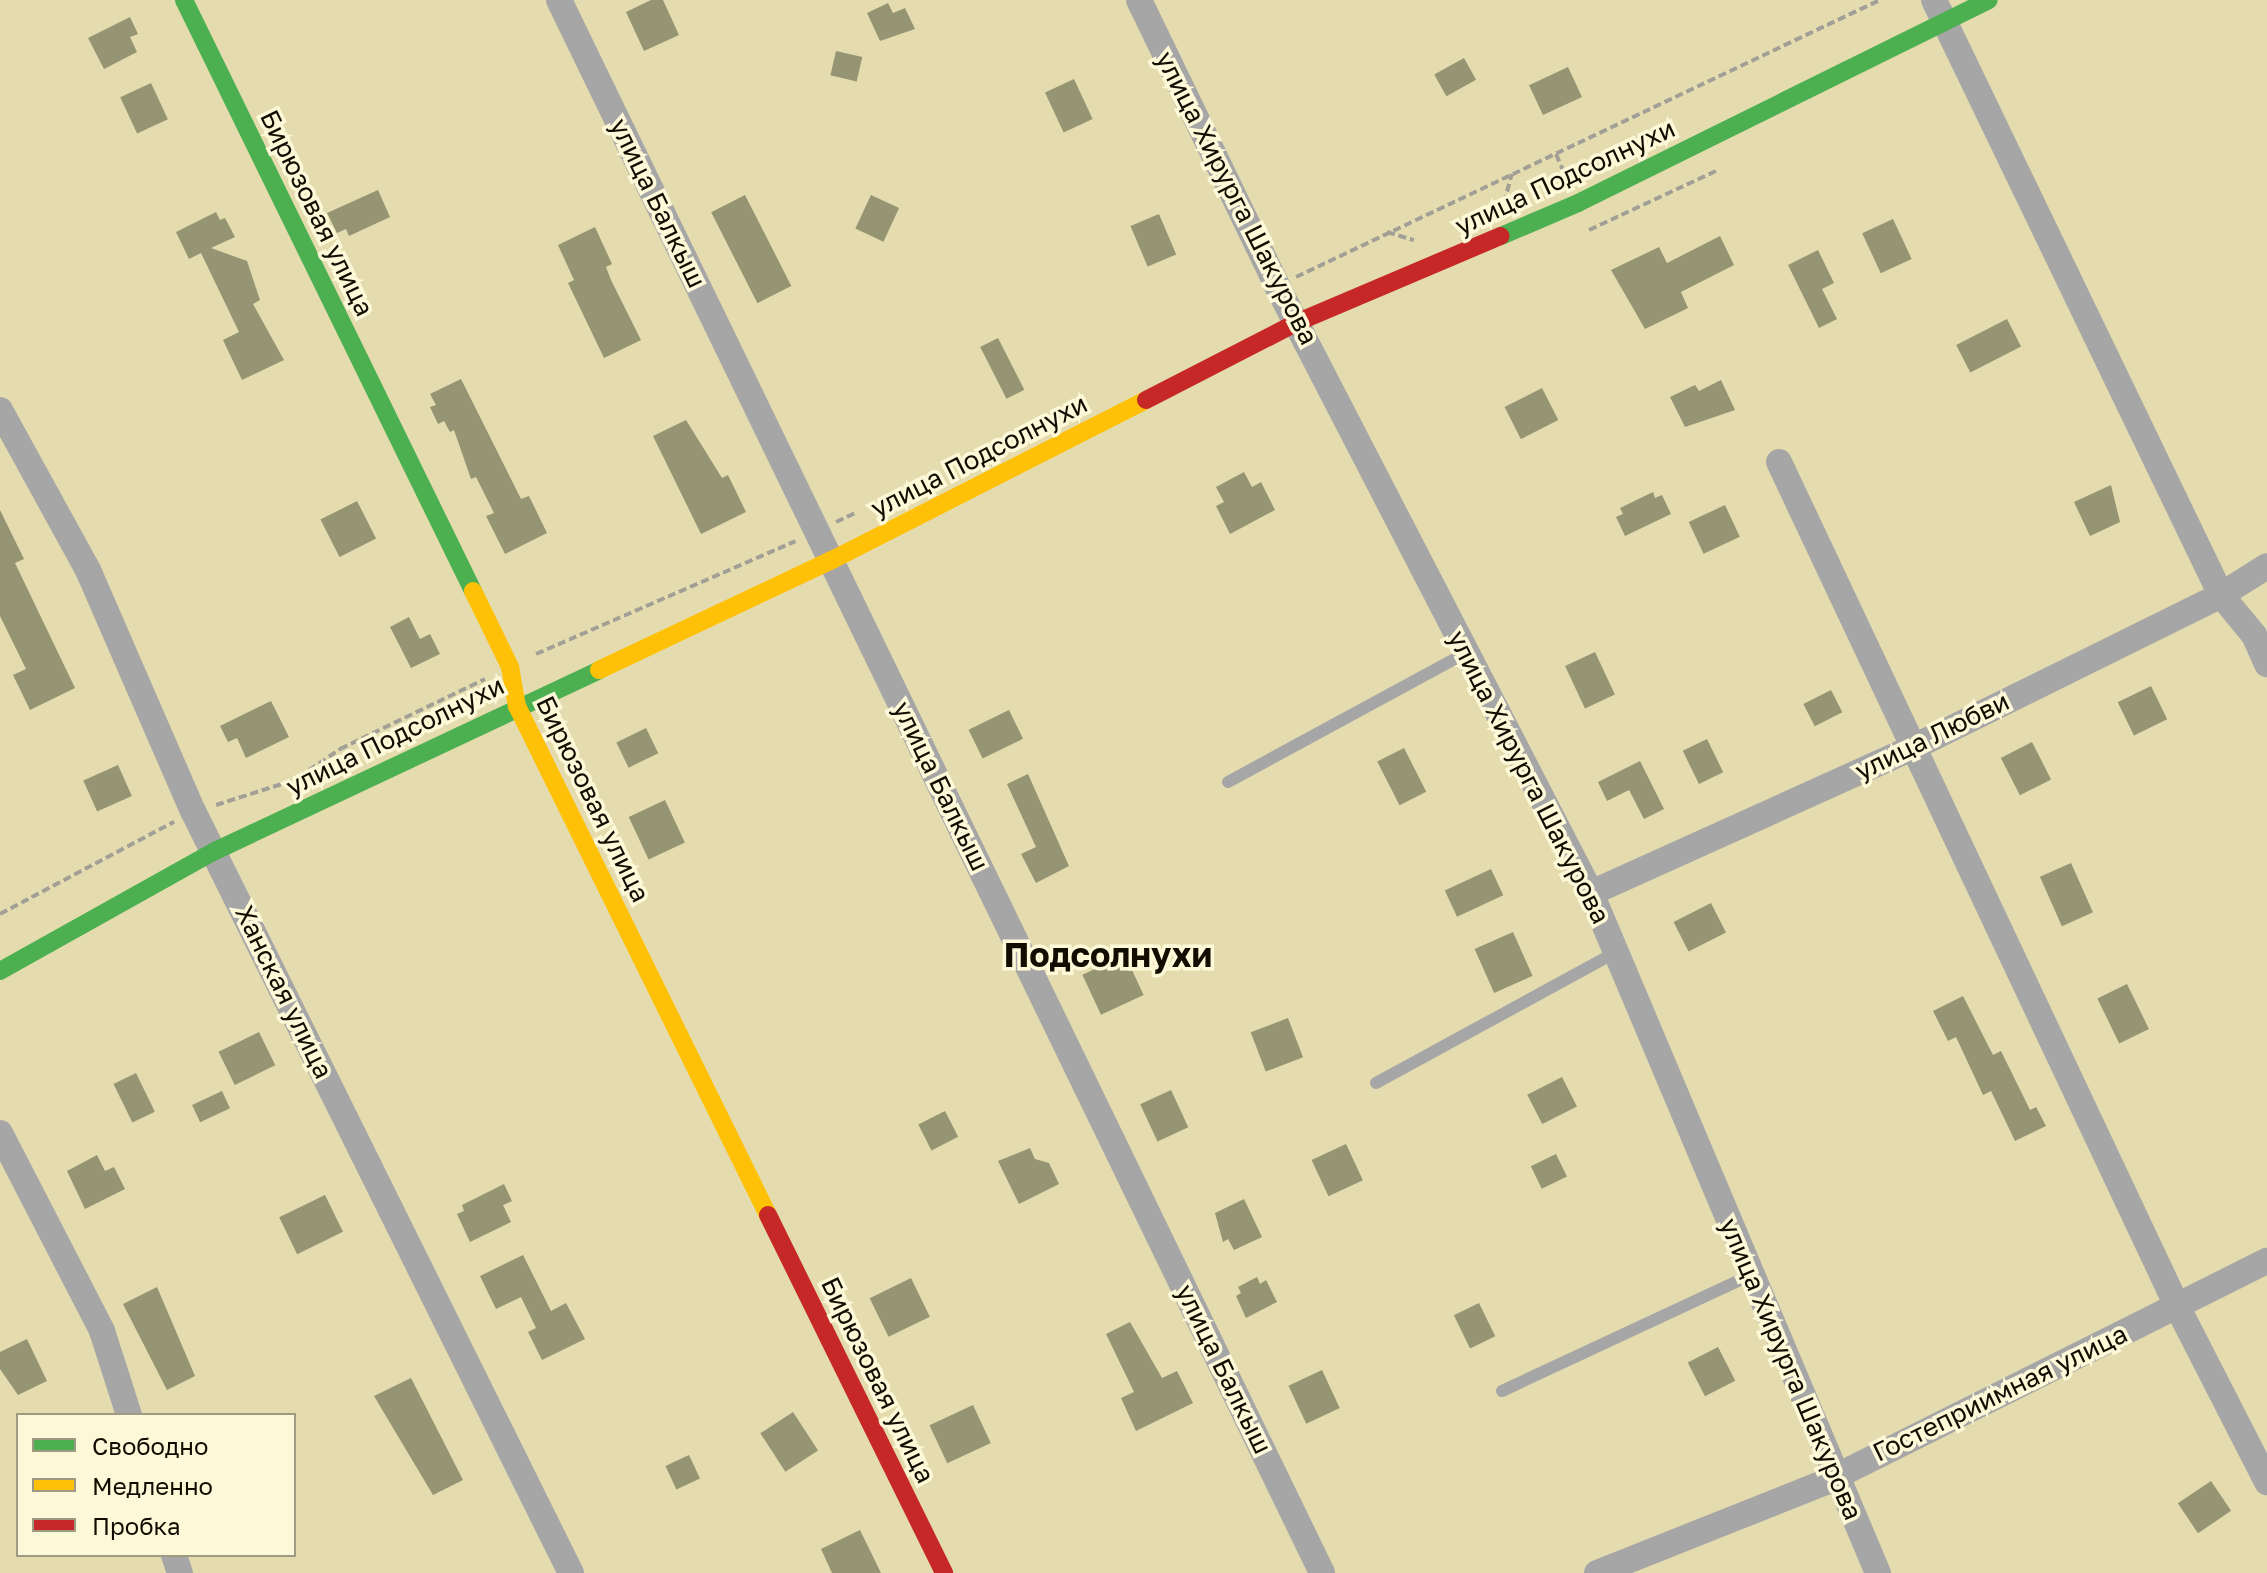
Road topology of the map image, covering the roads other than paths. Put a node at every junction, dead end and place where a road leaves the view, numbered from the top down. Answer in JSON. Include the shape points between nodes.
{"nodes":[{"id":1,"x":184,"y":0,"type":"edge"},
{"id":2,"x":559,"y":0,"type":"edge"},
{"id":3,"x":1139,"y":0,"type":"edge"},
{"id":4,"x":1988,"y":0,"type":"edge"},
{"id":5,"x":1940,"y":11,"type":"edge"},
{"id":6,"x":1298,"y":322,"type":"junction"},
{"id":7,"x":0,"y":410,"type":"edge"},
{"id":8,"x":1779,"y":462,"type":"dead end"},
{"id":9,"x":832,"y":560,"type":"junction"},
{"id":10,"x":2267,"y":566,"type":"edge"},
{"id":11,"x":2221,"y":595,"type":"junction"},
{"id":12,"x":1467,"y":652,"type":"junction"},
{"id":13,"x":2267,"y":664,"type":"edge"},
{"id":14,"x":517,"y":706,"type":"junction"},
{"id":15,"x":1912,"y":748,"type":"junction"},
{"id":16,"x":1228,"y":782,"type":"dead end"},
{"id":17,"x":215,"y":851,"type":"junction"},
{"id":18,"x":1591,"y":893,"type":"junction"},
{"id":19,"x":1616,"y":952,"type":"junction"},
{"id":20,"x":0,"y":971,"type":"edge"},
{"id":21,"x":1376,"y":1083,"type":"dead end"},
{"id":22,"x":0,"y":1133,"type":"edge"},
{"id":23,"x":2267,"y":1261,"type":"edge"},
{"id":24,"x":1751,"y":1275,"type":"junction"},
{"id":25,"x":2177,"y":1306,"type":"junction"},
{"id":26,"x":1502,"y":1391,"type":"dead end"},
{"id":27,"x":128,"y":1413,"type":"edge"},
{"id":28,"x":1834,"y":1474,"type":"junction"},
{"id":29,"x":2267,"y":1482,"type":"edge"},
{"id":30,"x":571,"y":1573,"type":"edge"},
{"id":31,"x":944,"y":1573,"type":"edge"},
{"id":32,"x":1322,"y":1573,"type":"edge"},
{"id":33,"x":1597,"y":1573,"type":"edge"},
{"id":34,"x":1878,"y":1573,"type":"edge"}],
"edges":[{"from":1,"to":14,"type":"street","name":"Бирюзовая улица","via":[[510,667]]},
{"from":2,"to":9,"type":"street","name":"улица Балкыш"},
{"from":3,"to":6,"type":"street","name":"улица Хирурга Шакурова"},
{"from":4,"to":5,"type":"street","name":"улица Подсолнухи"},
{"from":5,"to":6,"type":"street","name":"улица Подсолнухи","via":[[1578,203]]},
{"from":5,"to":11,"type":"street"},
{"from":6,"to":9,"type":"street","name":"улица Подсолнухи"},
{"from":6,"to":12,"type":"street","name":"улица Хирурга Шакурова"},
{"from":7,"to":17,"type":"street","name":"Ханская улица","via":[[88,570]]},
{"from":8,"to":15,"type":"street"},
{"from":9,"to":14,"type":"street","name":"улица Подсолнухи"},
{"from":9,"to":32,"type":"street","name":"улица Балкыш"},
{"from":10,"to":11,"type":"street","name":"улица Любви"},
{"from":11,"to":13,"type":"street","via":[[2254,635]]},
{"from":11,"to":15,"type":"street","name":"улица Любви"},
{"from":12,"to":16,"type":"lane"},
{"from":12,"to":18,"type":"street","name":"улица Хирурга Шакурова"},
{"from":14,"to":17,"type":"street","name":"улица Подсолнухи"},
{"from":14,"to":31,"type":"street","name":"Бирюзовая улица"},
{"from":15,"to":18,"type":"street","name":"улица Любви"},
{"from":15,"to":25,"type":"street"},
{"from":17,"to":20,"type":"street","name":"улица Подсолнухи"},
{"from":17,"to":30,"type":"street","name":"Ханская улица"},
{"from":18,"to":19,"type":"street","name":"улица Хирурга Шакурова"},
{"from":19,"to":21,"type":"lane"},
{"from":19,"to":24,"type":"street","name":"улица Хирурга Шакурова"},
{"from":22,"to":27,"type":"street","via":[[102,1331]]},
{"from":23,"to":25,"type":"street","name":"Гостеприимная улица"},
{"from":24,"to":26,"type":"lane"},
{"from":24,"to":28,"type":"street","name":"улица Хирурга Шакурова"},
{"from":25,"to":28,"type":"street","name":"Гостеприимная улица"},
{"from":25,"to":29,"type":"street"},
{"from":28,"to":33,"type":"street","name":"Гостеприимная улица"},
{"from":28,"to":34,"type":"street","name":"улица Хирурга Шакурова"}]}
